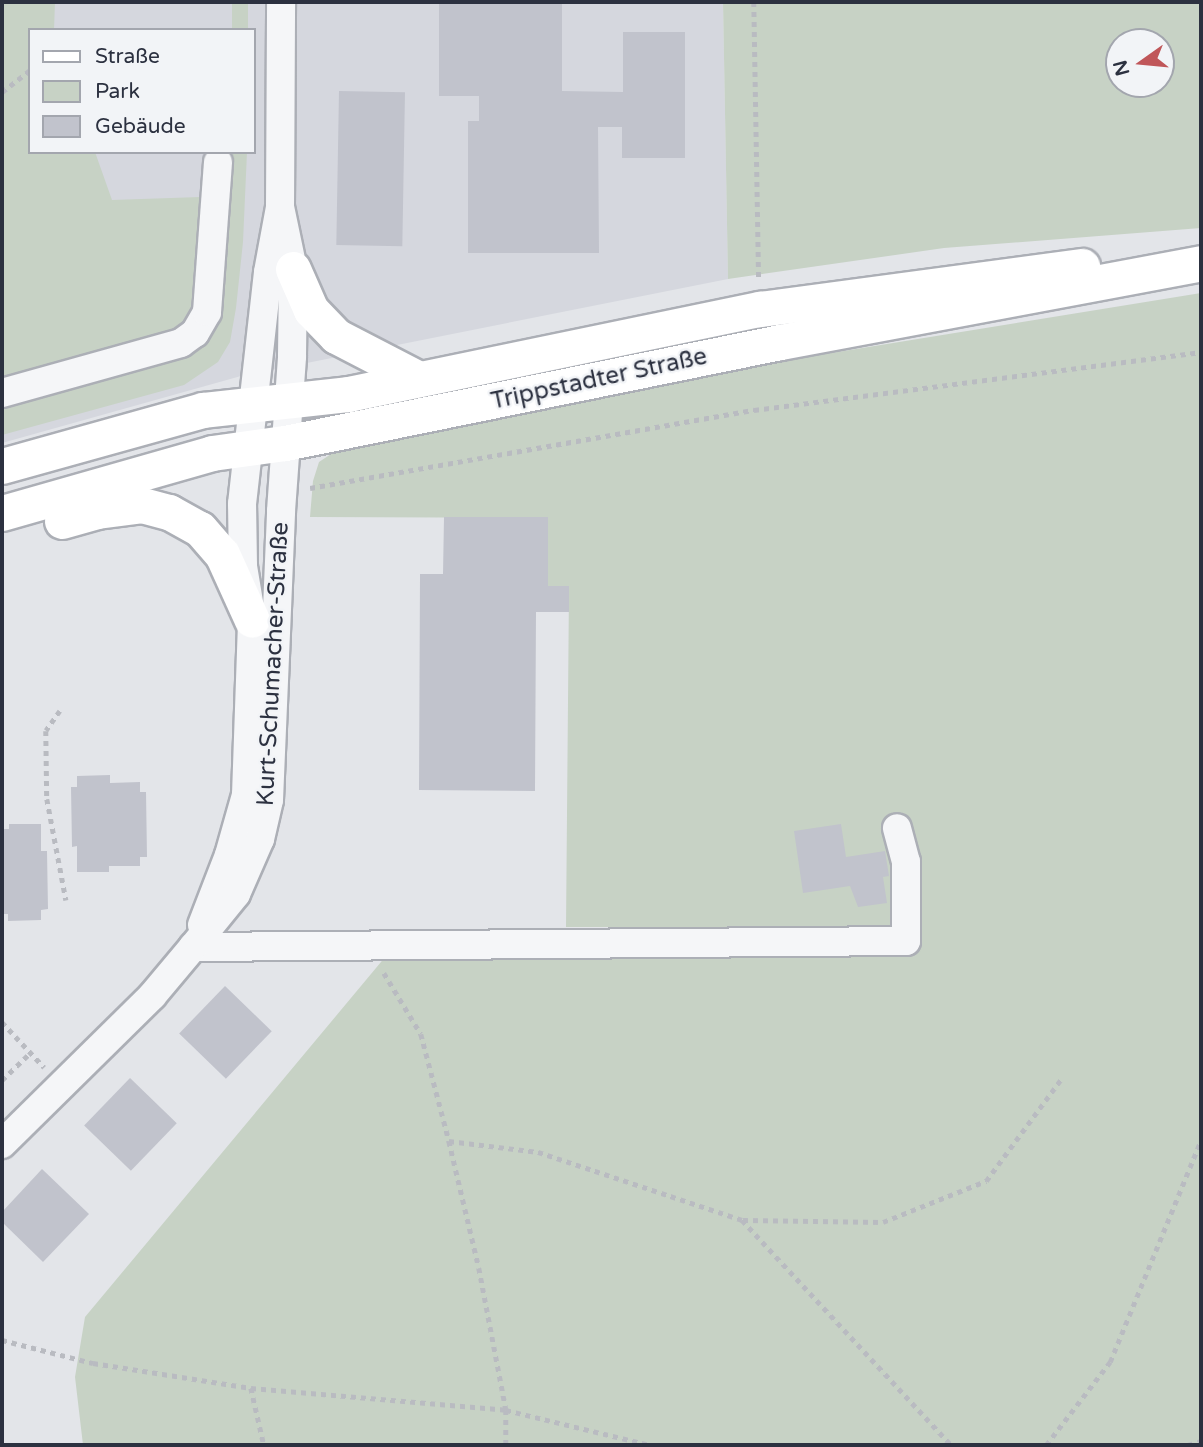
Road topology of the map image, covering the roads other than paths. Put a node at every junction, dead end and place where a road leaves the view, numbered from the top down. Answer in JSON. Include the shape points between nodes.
{"nodes":[{"id":1,"x":281,"y":2,"type":"edge"},
{"id":2,"x":218,"y":162,"type":"dead end"},
{"id":3,"x":280,"y":207,"type":"junction"},
{"id":4,"x":1201,"y":262,"type":"edge"},
{"id":5,"x":293,"y":269,"type":"junction"},
{"id":6,"x":419,"y":379,"type":"junction"},
{"id":7,"x":2,"y":393,"type":"edge"},
{"id":8,"x":288,"y":400,"type":"junction"},
{"id":9,"x":253,"y":402,"type":"junction"},
{"id":10,"x":285,"y":443,"type":"junction"},
{"id":11,"x":248,"y":449,"type":"junction"},
{"id":12,"x":2,"y":466,"type":"edge"},
{"id":13,"x":2,"y":513,"type":"edge"},
{"id":14,"x":2,"y":524,"type":"edge"},
{"id":15,"x":252,"y":620,"type":"junction"},
{"id":16,"x":897,"y":828,"type":"dead end"},
{"id":17,"x":193,"y":947,"type":"junction"},
{"id":18,"x":2,"y":1144,"type":"edge"}],
"edges":[{"from":1,"to":3,"type":"street"},
{"from":2,"to":7,"type":"street","via":[[207,312],[195,333],[181,343]]},
{"from":3,"to":5,"type":"street","name":"Kurt-Schumacher-Straße"},
{"from":3,"to":9,"type":"street","name":"Kurt-Schumacher-Straße"},
{"from":4,"to":6,"type":"main road","name":"Trippstadter Straße","via":[[1059,267],[760,309]]},
{"from":4,"to":10,"type":"main road","name":"Trippstadter Straße"},
{"from":5,"to":6,"type":"main road","via":[[311,310],[336,336]]},
{"from":5,"to":8,"type":"street","name":"Kurt-Schumacher-Straße"},
{"from":6,"to":8,"type":"main road","name":"Trippstadter Straße","via":[[348,394]]},
{"from":8,"to":9,"type":"main road","name":"Trippstadter Straße"},
{"from":8,"to":10,"type":"street","name":"Kurt-Schumacher-Straße"},
{"from":9,"to":11,"type":"street","name":"Kurt-Schumacher-Straße"},
{"from":9,"to":12,"type":"main road","name":"Trippstadter Straße","via":[[203,410]]},
{"from":10,"to":11,"type":"main road","name":"Trippstadter Straße"},
{"from":10,"to":17,"type":"street","name":"Kurt-Schumacher-Straße","via":[[269,800],[260,839],[236,894]]},
{"from":11,"to":13,"type":"main road","name":"Trippstadter Straße","via":[[212,453]]},
{"from":11,"to":15,"type":"street","name":"Kurt-Schumacher-Straße","via":[[242,503],[243,566]]},
{"from":14,"to":15,"type":"main road","via":[[25,532],[97,511],[142,505],[169,512],[200,529],[222,554]]},
{"from":15,"to":17,"type":"street","name":"Kurt-Schumacher-Straße","via":[[246,796]]},
{"from":16,"to":17,"type":"street","via":[[906,862],[906,941]]},
{"from":17,"to":18,"type":"street","name":"Kurt-Schumacher-Straße","via":[[152,996]]}]}
